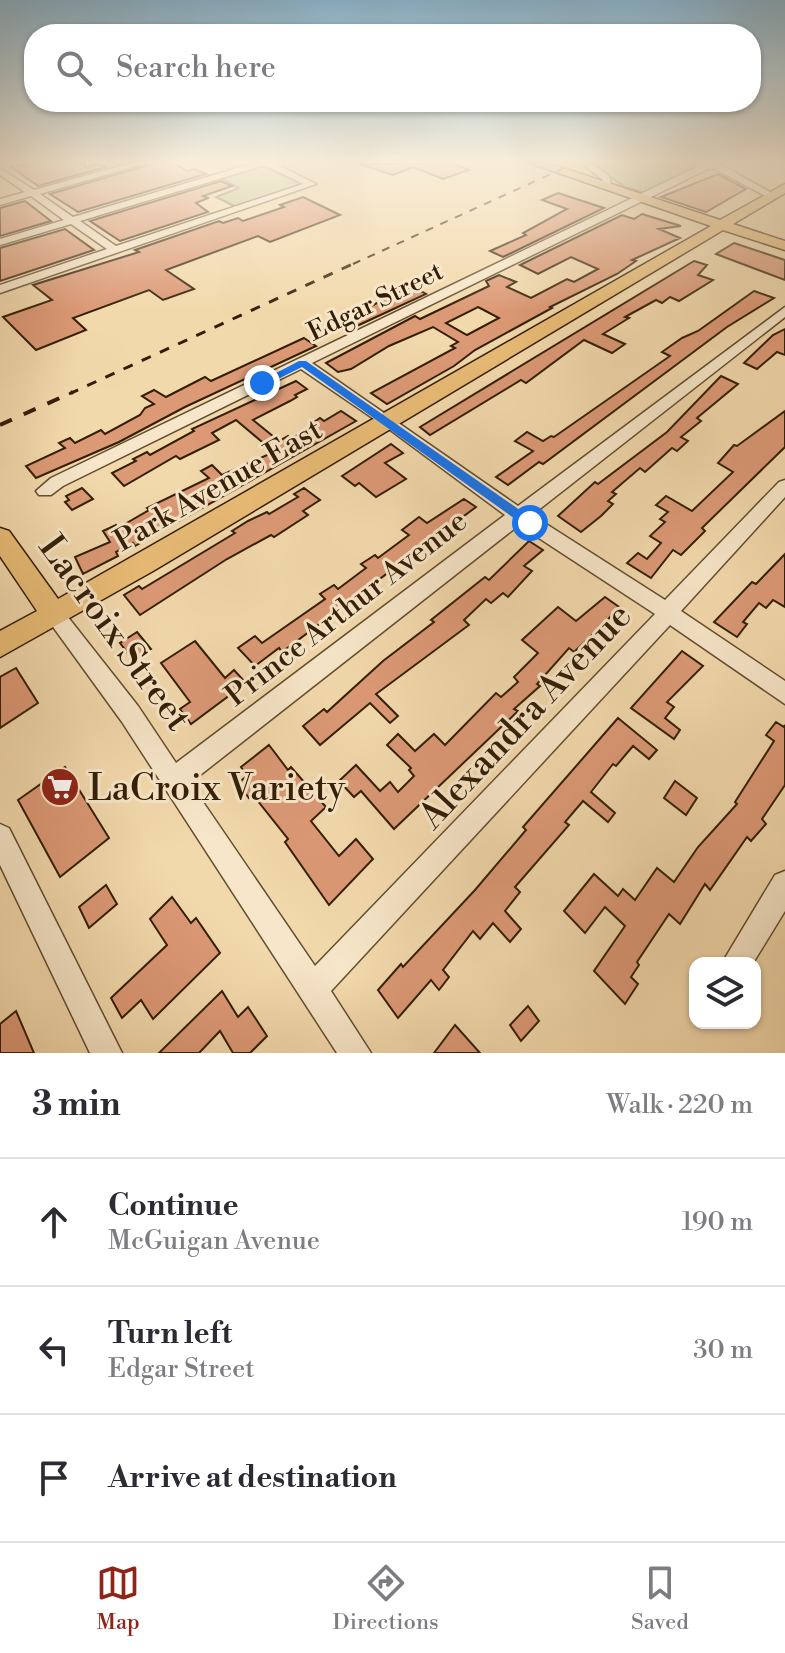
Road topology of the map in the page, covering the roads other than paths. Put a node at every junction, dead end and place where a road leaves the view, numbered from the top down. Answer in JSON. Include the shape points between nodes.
{"nodes":[{"id":1,"x":62,"y":212,"type":"edge"},
{"id":2,"x":100,"y":212,"type":"edge"},
{"id":3,"x":231,"y":212,"type":"edge"},
{"id":4,"x":612,"y":212,"type":"edge"},
{"id":5,"x":682,"y":212,"type":"edge"},
{"id":6,"x":747,"y":212,"type":"edge"},
{"id":7,"x":74,"y":220,"type":"junction"},
{"id":8,"x":719,"y":225,"type":"junction"},
{"id":9,"x":0,"y":242,"type":"edge"},
{"id":10,"x":785,"y":246,"type":"edge"},
{"id":11,"x":115,"y":250,"type":"junction"},
{"id":12,"x":0,"y":289,"type":"edge"},
{"id":13,"x":785,"y":311,"type":"edge"},
{"id":14,"x":302,"y":363,"type":"junction"},
{"id":15,"x":386,"y":421,"type":"junction"},
{"id":16,"x":785,"y":486,"type":"edge"},
{"id":17,"x":45,"y":491,"type":"dead end"},
{"id":18,"x":516,"y":514,"type":"junction"},
{"id":19,"x":0,"y":537,"type":"edge"},
{"id":20,"x":667,"y":612,"type":"junction"},
{"id":21,"x":53,"y":613,"type":"junction"},
{"id":22,"x":0,"y":645,"type":"edge"},
{"id":23,"x":785,"y":694,"type":"edge"},
{"id":24,"x":175,"y":779,"type":"junction"},
{"id":25,"x":0,"y":837,"type":"edge"},
{"id":26,"x":785,"y":885,"type":"edge"},
{"id":27,"x":741,"y":957,"type":"edge"},
{"id":28,"x":312,"y":990,"type":"junction"},
{"id":29,"x":106,"y":1053,"type":"edge"},
{"id":30,"x":355,"y":1053,"type":"edge"}],
"edges":[{"from":1,"to":7,"type":"street"},
{"from":2,"to":7,"type":"street"},
{"from":3,"to":11,"type":"street"},
{"from":4,"to":14,"type":"street","name":"Edgar Street"},
{"from":5,"to":8,"type":"main road"},
{"from":6,"to":8,"type":"main road","name":"Park Avenue East"},
{"from":7,"to":9,"type":"street"},
{"from":7,"to":11,"type":"street"},
{"from":8,"to":10,"type":"main road"},
{"from":8,"to":15,"type":"main road","name":"Park Avenue East"},
{"from":11,"to":12,"type":"street"},
{"from":13,"to":18,"type":"street","name":"Prince Arthur Avenue"},
{"from":14,"to":15,"type":"street"},
{"from":14,"to":17,"type":"street","name":"Edgar Street"},
{"from":15,"to":18,"type":"street"},
{"from":15,"to":21,"type":"main road","name":"Park Avenue East"},
{"from":16,"to":20,"type":"street","name":"Alexandra Avenue"},
{"from":18,"to":20,"type":"street"},
{"from":18,"to":24,"type":"street","name":"Prince Arthur Avenue"},
{"from":19,"to":21,"type":"main road","name":"Lacroix Street"},
{"from":20,"to":23,"type":"street"},
{"from":20,"to":28,"type":"street","name":"Alexandra Avenue"},
{"from":21,"to":22,"type":"main road","name":"Park Avenue East"},
{"from":21,"to":24,"type":"street","name":"Lacroix Street"},
{"from":24,"to":28,"type":"street","name":"Lacroix Street"},
{"from":25,"to":29,"type":"street"},
{"from":26,"to":27,"type":"street"},
{"from":28,"to":30,"type":"street","name":"Lacroix Street"}]}
